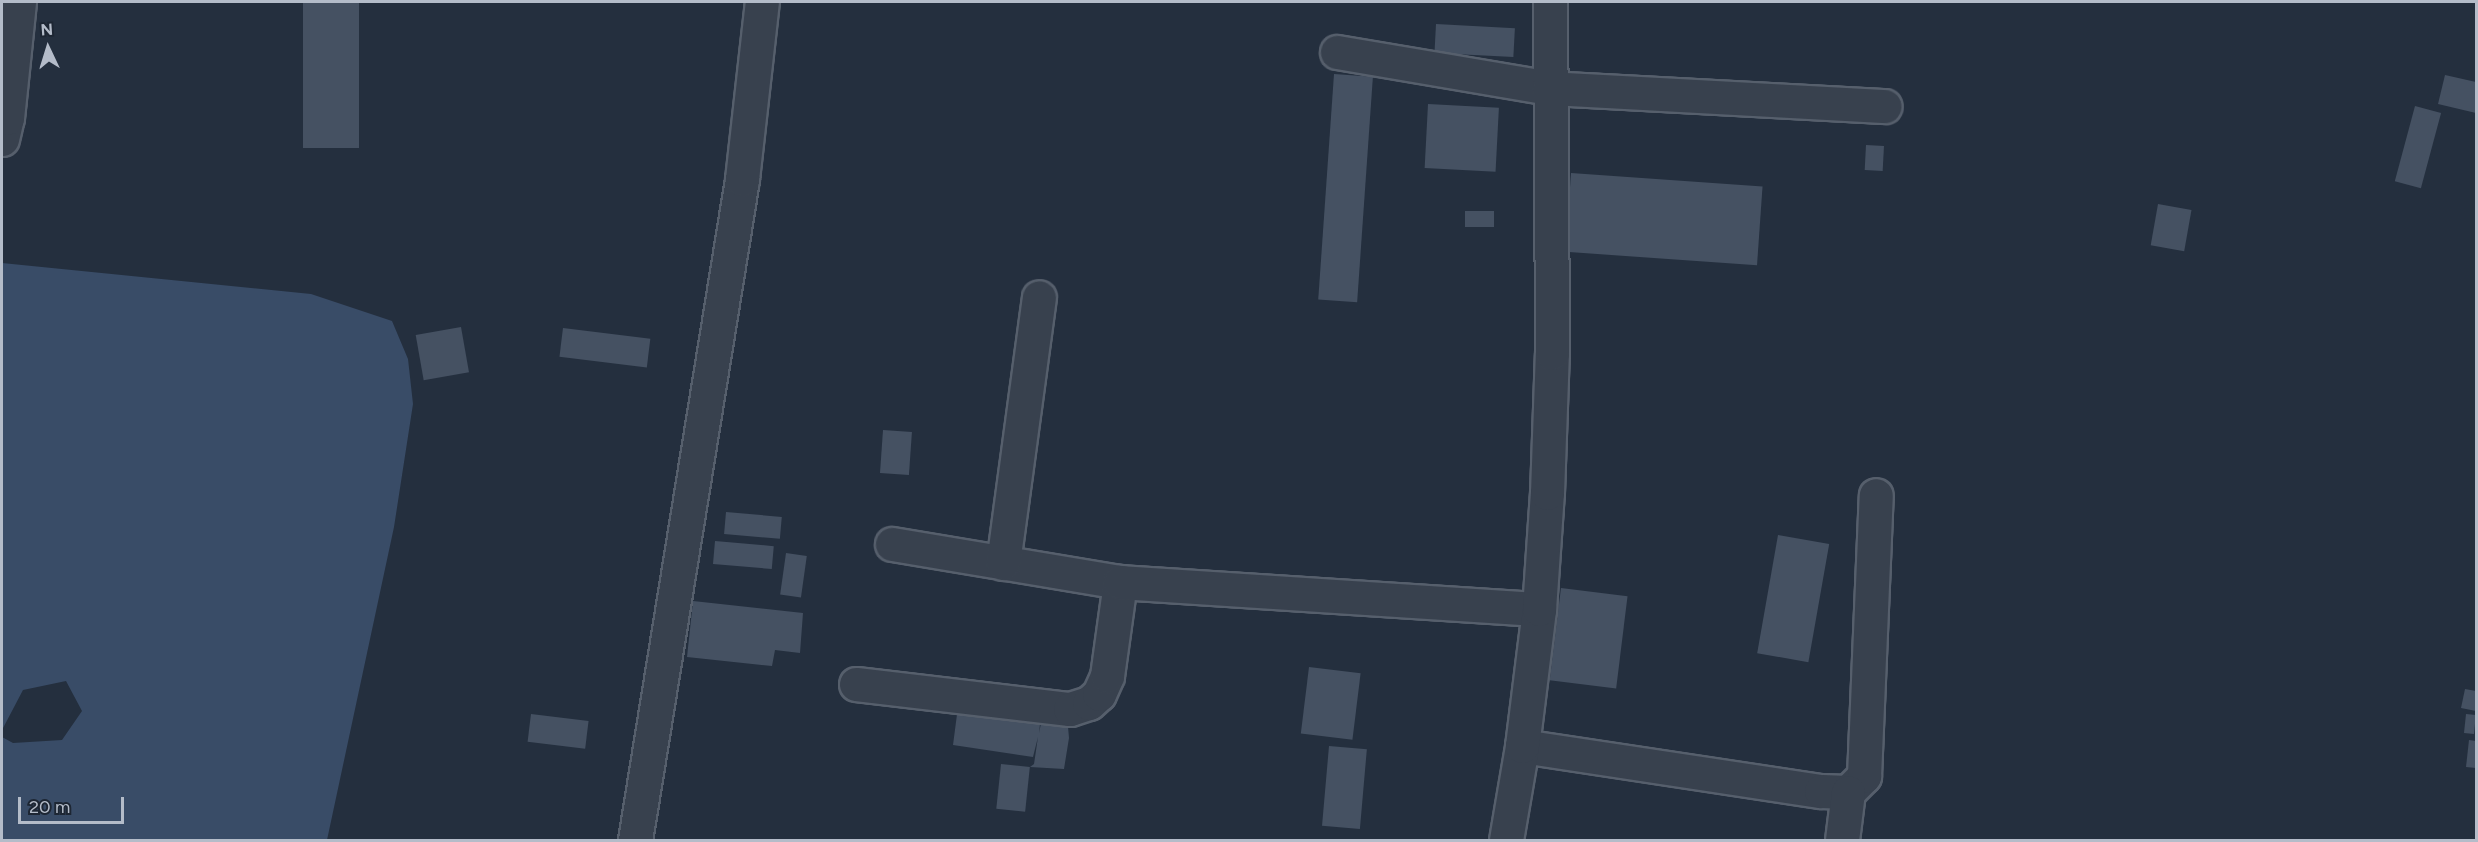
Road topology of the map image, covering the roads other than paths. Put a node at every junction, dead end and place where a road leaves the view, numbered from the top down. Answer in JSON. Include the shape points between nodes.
{"nodes":[{"id":1,"x":19,"y":2,"type":"edge"},
{"id":2,"x":762,"y":2,"type":"edge"},
{"id":3,"x":1550,"y":2,"type":"edge"},
{"id":4,"x":1337,"y":52,"type":"dead end"},
{"id":5,"x":1549,"y":87,"type":"junction"},
{"id":6,"x":1885,"y":106,"type":"dead end"},
{"id":7,"x":2,"y":139,"type":"edge"},
{"id":8,"x":1039,"y":297,"type":"dead end"},
{"id":9,"x":1876,"y":495,"type":"dead end"},
{"id":10,"x":892,"y":544,"type":"dead end"},
{"id":11,"x":1003,"y":563,"type":"junction"},
{"id":12,"x":1120,"y":582,"type":"junction"},
{"id":13,"x":1539,"y":609,"type":"junction"},
{"id":14,"x":856,"y":684,"type":"dead end"},
{"id":15,"x":1522,"y":746,"type":"junction"},
{"id":16,"x":1848,"y":792,"type":"junction"},
{"id":17,"x":635,"y":840,"type":"edge"},
{"id":18,"x":1506,"y":840,"type":"edge"},
{"id":19,"x":1842,"y":840,"type":"edge"}],
"edges":[{"from":1,"to":7,"type":"street"},
{"from":2,"to":17,"type":"street","via":[[742,179]]},
{"from":3,"to":5,"type":"street"},
{"from":4,"to":5,"type":"street"},
{"from":5,"to":6,"type":"street"},
{"from":5,"to":13,"type":"street","via":[[1552,353]]},
{"from":8,"to":11,"type":"street"},
{"from":9,"to":16,"type":"street","via":[[1863,776]]},
{"from":10,"to":11,"type":"street"},
{"from":11,"to":12,"type":"street"},
{"from":12,"to":13,"type":"street"},
{"from":12,"to":14,"type":"street","via":[[1107,676],[1099,694],[1089,703],[1071,709]]},
{"from":13,"to":15,"type":"street"},
{"from":15,"to":16,"type":"street"},
{"from":15,"to":18,"type":"street"},
{"from":16,"to":19,"type":"street"}]}
